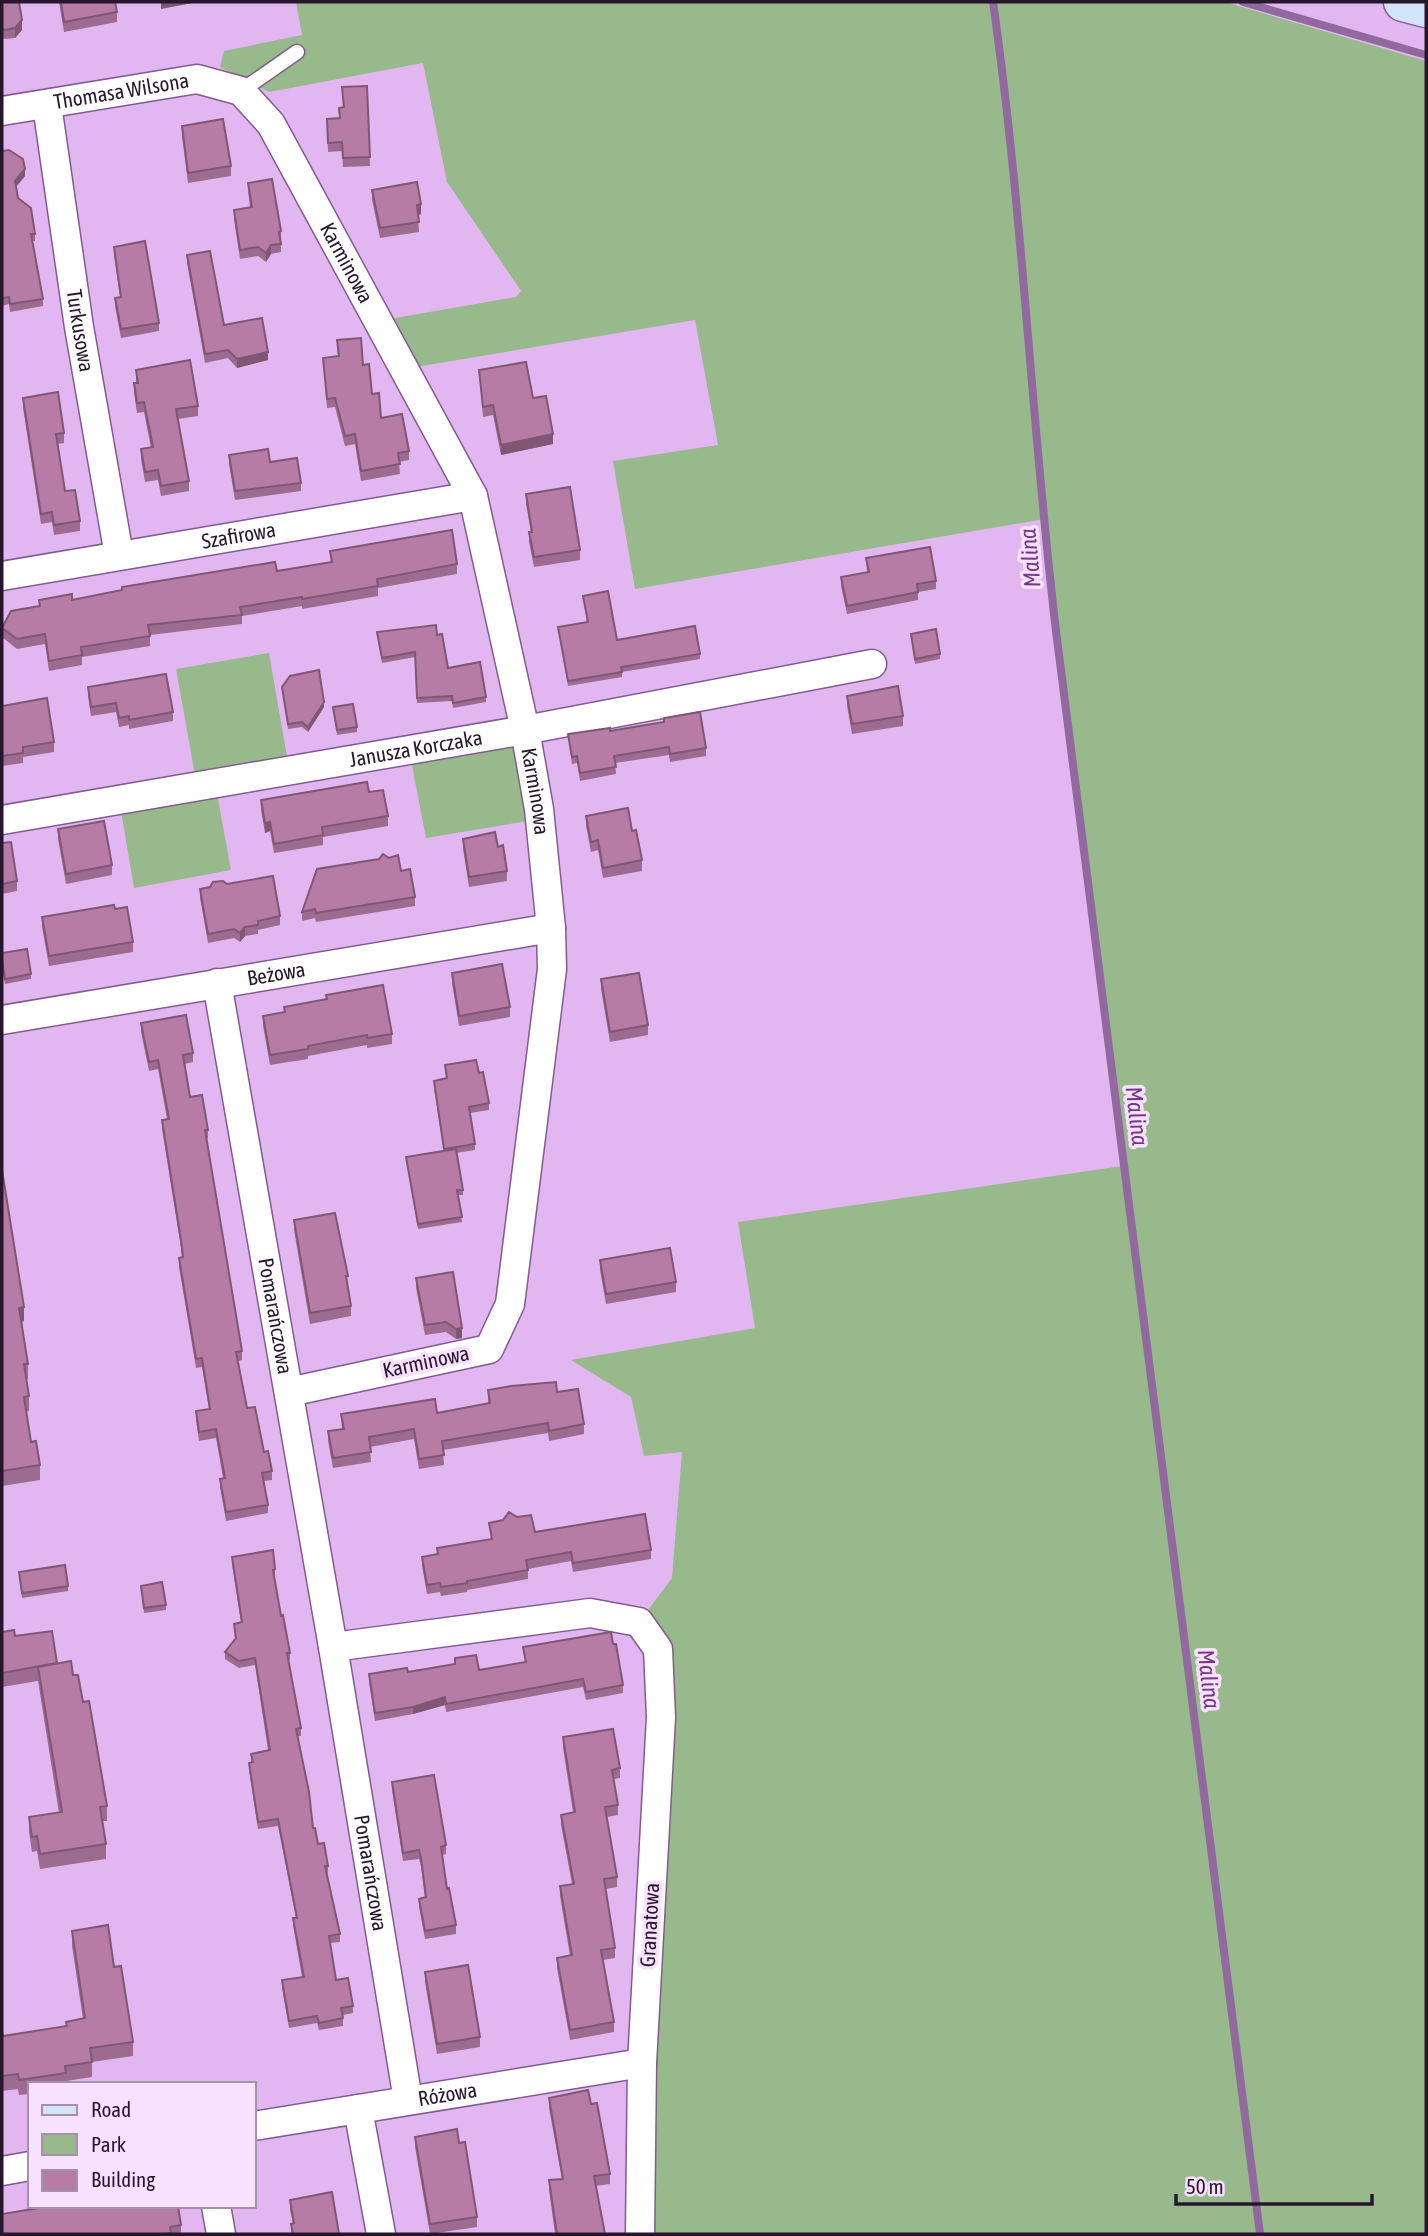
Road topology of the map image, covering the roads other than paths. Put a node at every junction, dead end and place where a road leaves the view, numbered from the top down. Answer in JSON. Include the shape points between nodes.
{"nodes":[{"id":1,"x":1403,"y":2,"type":"edge"},
{"id":2,"x":1426,"y":8,"type":"edge"},
{"id":3,"x":297,"y":52,"type":"dead end"},
{"id":4,"x":241,"y":91,"type":"junction"},
{"id":5,"x":47,"y":105,"type":"junction"},
{"id":6,"x":2,"y":111,"type":"edge"},
{"id":7,"x":473,"y":496,"type":"junction"},
{"id":8,"x":120,"y":555,"type":"junction"},
{"id":9,"x":2,"y":576,"type":"edge"},
{"id":10,"x":872,"y":664,"type":"dead end"},
{"id":11,"x":525,"y":730,"type":"junction"},
{"id":12,"x":2,"y":820,"type":"edge"},
{"id":13,"x":551,"y":928,"type":"junction"},
{"id":14,"x":217,"y":983,"type":"junction"},
{"id":15,"x":2,"y":1020,"type":"edge"},
{"id":16,"x":289,"y":1392,"type":"junction"},
{"id":17,"x":333,"y":1647,"type":"junction"},
{"id":18,"x":642,"y":2063,"type":"junction"},
{"id":19,"x":408,"y":2100,"type":"junction"},
{"id":20,"x":358,"y":2109,"type":"junction"},
{"id":21,"x":256,"y":2126,"type":"edge"},
{"id":22,"x":28,"y":2166,"type":"edge"},
{"id":23,"x":2,"y":2171,"type":"edge"},
{"id":24,"x":216,"y":2208,"type":"edge"},
{"id":25,"x":221,"y":2234,"type":"edge"},
{"id":26,"x":382,"y":2234,"type":"edge"},
{"id":27,"x":640,"y":2234,"type":"edge"}],
"edges":[{"from":1,"to":2,"type":"main road"},
{"from":3,"to":4,"type":"lane"},
{"from":4,"to":5,"type":"street","name":"Thomasa Wilsona","via":[[197,79]]},
{"from":4,"to":7,"type":"street","name":"Karminowa","via":[[271,124]]},
{"from":5,"to":6,"type":"street","name":"Thomasa Wilsona"},
{"from":5,"to":8,"type":"street","name":"Turkusowa","via":[[79,327]]},
{"from":7,"to":8,"type":"street","name":"Szafirowa"},
{"from":7,"to":11,"type":"street","name":"Karminowa"},
{"from":8,"to":9,"type":"street","name":"Szafirowa"},
{"from":10,"to":11,"type":"street","name":"Janusza Korczaka"},
{"from":11,"to":12,"type":"street","name":"Janusza Korczaka"},
{"from":11,"to":13,"type":"street","name":"Karminowa","via":[[539,808]]},
{"from":13,"to":14,"type":"street","name":"Beżowa"},
{"from":13,"to":16,"type":"street","name":"Karminowa","via":[[552,969],[510,1304],[489,1349]]},
{"from":14,"to":15,"type":"street","name":"Beżowa"},
{"from":14,"to":16,"type":"street","name":"Pomarańczowa"},
{"from":16,"to":17,"type":"street","name":"Pomarańczowa"},
{"from":17,"to":18,"type":"street","name":"Granatowa","via":[[590,1613],[639,1622],[658,1649],[661,1717]]},
{"from":17,"to":19,"type":"street","name":"Pomarańczowa"},
{"from":18,"to":19,"type":"street","name":"Różowa"},
{"from":18,"to":27,"type":"street","name":"Granatowa"},
{"from":19,"to":20,"type":"street","name":"Różowa"},
{"from":20,"to":21,"type":"street","name":"Różowa"},
{"from":20,"to":26,"type":"street"},
{"from":22,"to":23,"type":"street"},
{"from":24,"to":25,"type":"street"}]}
